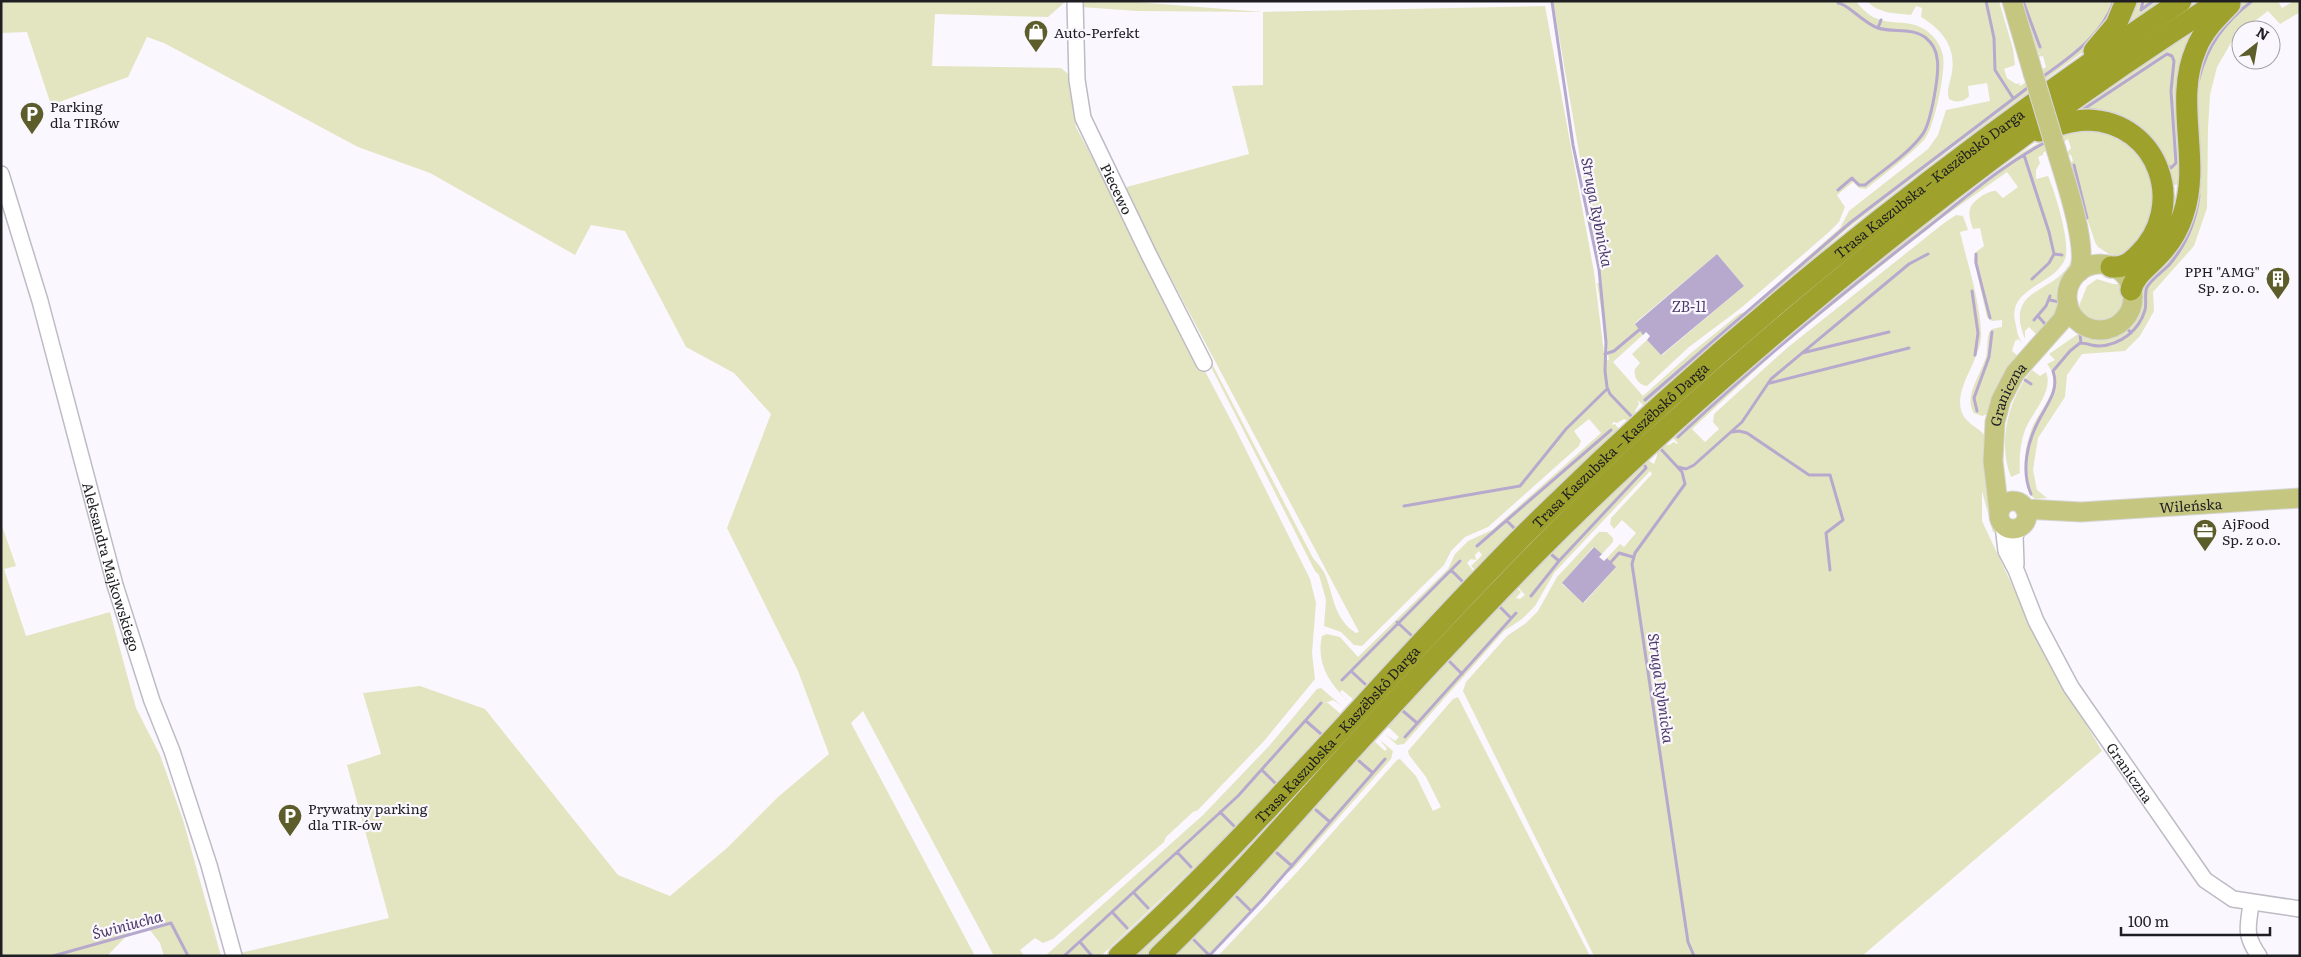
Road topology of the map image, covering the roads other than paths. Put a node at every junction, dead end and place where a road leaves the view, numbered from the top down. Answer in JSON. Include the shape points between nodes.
{"nodes":[{"id":1,"x":1075,"y":1,"type":"edge"},
{"id":2,"x":2012,"y":1,"type":"edge"},
{"id":3,"x":2126,"y":1,"type":"edge"},
{"id":4,"x":2181,"y":1,"type":"edge"},
{"id":5,"x":2220,"y":1,"type":"edge"},
{"id":6,"x":2232,"y":1,"type":"edge"},
{"id":7,"x":2068,"y":79,"type":"junction"},
{"id":8,"x":2025,"y":135,"type":"junction"},
{"id":9,"x":1,"y":174,"type":"edge"},
{"id":10,"x":2076,"y":217,"type":"junction"},
{"id":11,"x":2108,"y":266,"type":"junction"},
{"id":12,"x":2079,"y":272,"type":"junction"},
{"id":13,"x":2132,"y":290,"type":"junction"},
{"id":14,"x":2068,"y":304,"type":"junction"},
{"id":15,"x":2087,"y":327,"type":"junction"},
{"id":16,"x":2035,"y":350,"type":"junction"},
{"id":17,"x":1204,"y":363,"type":"dead end"},
{"id":18,"x":2300,"y":498,"type":"edge"},
{"id":19,"x":2015,"y":516,"type":"junction"},
{"id":20,"x":2251,"y":904,"type":"junction"},
{"id":21,"x":2300,"y":909,"type":"edge"},
{"id":22,"x":234,"y":956,"type":"edge"},
{"id":23,"x":1119,"y":956,"type":"edge"},
{"id":24,"x":1159,"y":956,"type":"edge"},
{"id":25,"x":2259,"y":956,"type":"edge"}],
"edges":[{"from":1,"to":17,"type":"street","name":"Piecewo","via":[[1077,80],[1083,118]]},
{"from":2,"to":10,"type":"main road","bridge":true},
{"from":3,"to":7,"type":"highway","via":[[2109,35]]},
{"from":4,"to":7,"type":"highway","name":"Trasa Kaszubska – Kaszëbskô Darga"},
{"from":5,"to":8,"type":"highway","name":"Trasa Kaszubska – Kaszëbskô Darga"},
{"from":6,"to":13,"type":"highway","via":[[2208,27],[2191,64],[2187,93],[2190,180],[2183,216],[2172,238],[2136,278]]},
{"from":7,"to":23,"type":"highway","name":"Trasa Kaszubska – Kaszëbskô Darga","via":[[1963,154],[1835,254],[1629,434],[1424,638],[1266,812]]},
{"from":8,"to":11,"type":"highway","via":[[2075,121],[2100,121],[2138,140],[2156,163],[2164,202],[2157,230],[2134,259],[2124,266]]},
{"from":8,"to":24,"type":"highway","name":"Trasa Kaszubska – Kaszëbskô Darga","via":[[1848,271],[1718,381],[1636,456],[1440,652],[1227,888]]},
{"from":9,"to":22,"type":"street","name":"Aleksandra Majkowskiego","via":[[40,301],[115,585],[206,856]]},
{"from":10,"to":11,"type":"main road","via":[[2095,257]]},
{"from":10,"to":12,"type":"main road","via":[[2082,259]]},
{"from":11,"to":12,"type":"main road","via":[[2090,266]]},
{"from":11,"to":13,"type":"main road","via":[[2123,274]]},
{"from":12,"to":14,"type":"main road","via":[[2068,288]]},
{"from":13,"to":15,"type":"main road","via":[[2131,307],[2119,324],[2107,329]]},
{"from":14,"to":15,"type":"main road","via":[[2076,319]]},
{"from":14,"to":16,"type":"main road","name":"Graniczna","via":[[2063,319]]},
{"from":15,"to":16,"type":"main road","name":"Graniczna","via":[[2071,329]]},
{"from":16,"to":19,"type":"main road","name":"Graniczna","via":[[2015,372],[2003,394],[1995,422],[1994,444]]},
{"from":18,"to":19,"type":"main road","name":"Wileńska"},
{"from":19,"to":20,"type":"street","name":"Graniczna","via":[[2004,545],[2036,621],[2071,687],[2205,880],[2233,900]]},
{"from":20,"to":21,"type":"street","name":"Graniczna"},
{"from":20,"to":25,"type":"street","via":[[2249,941]]}]}
